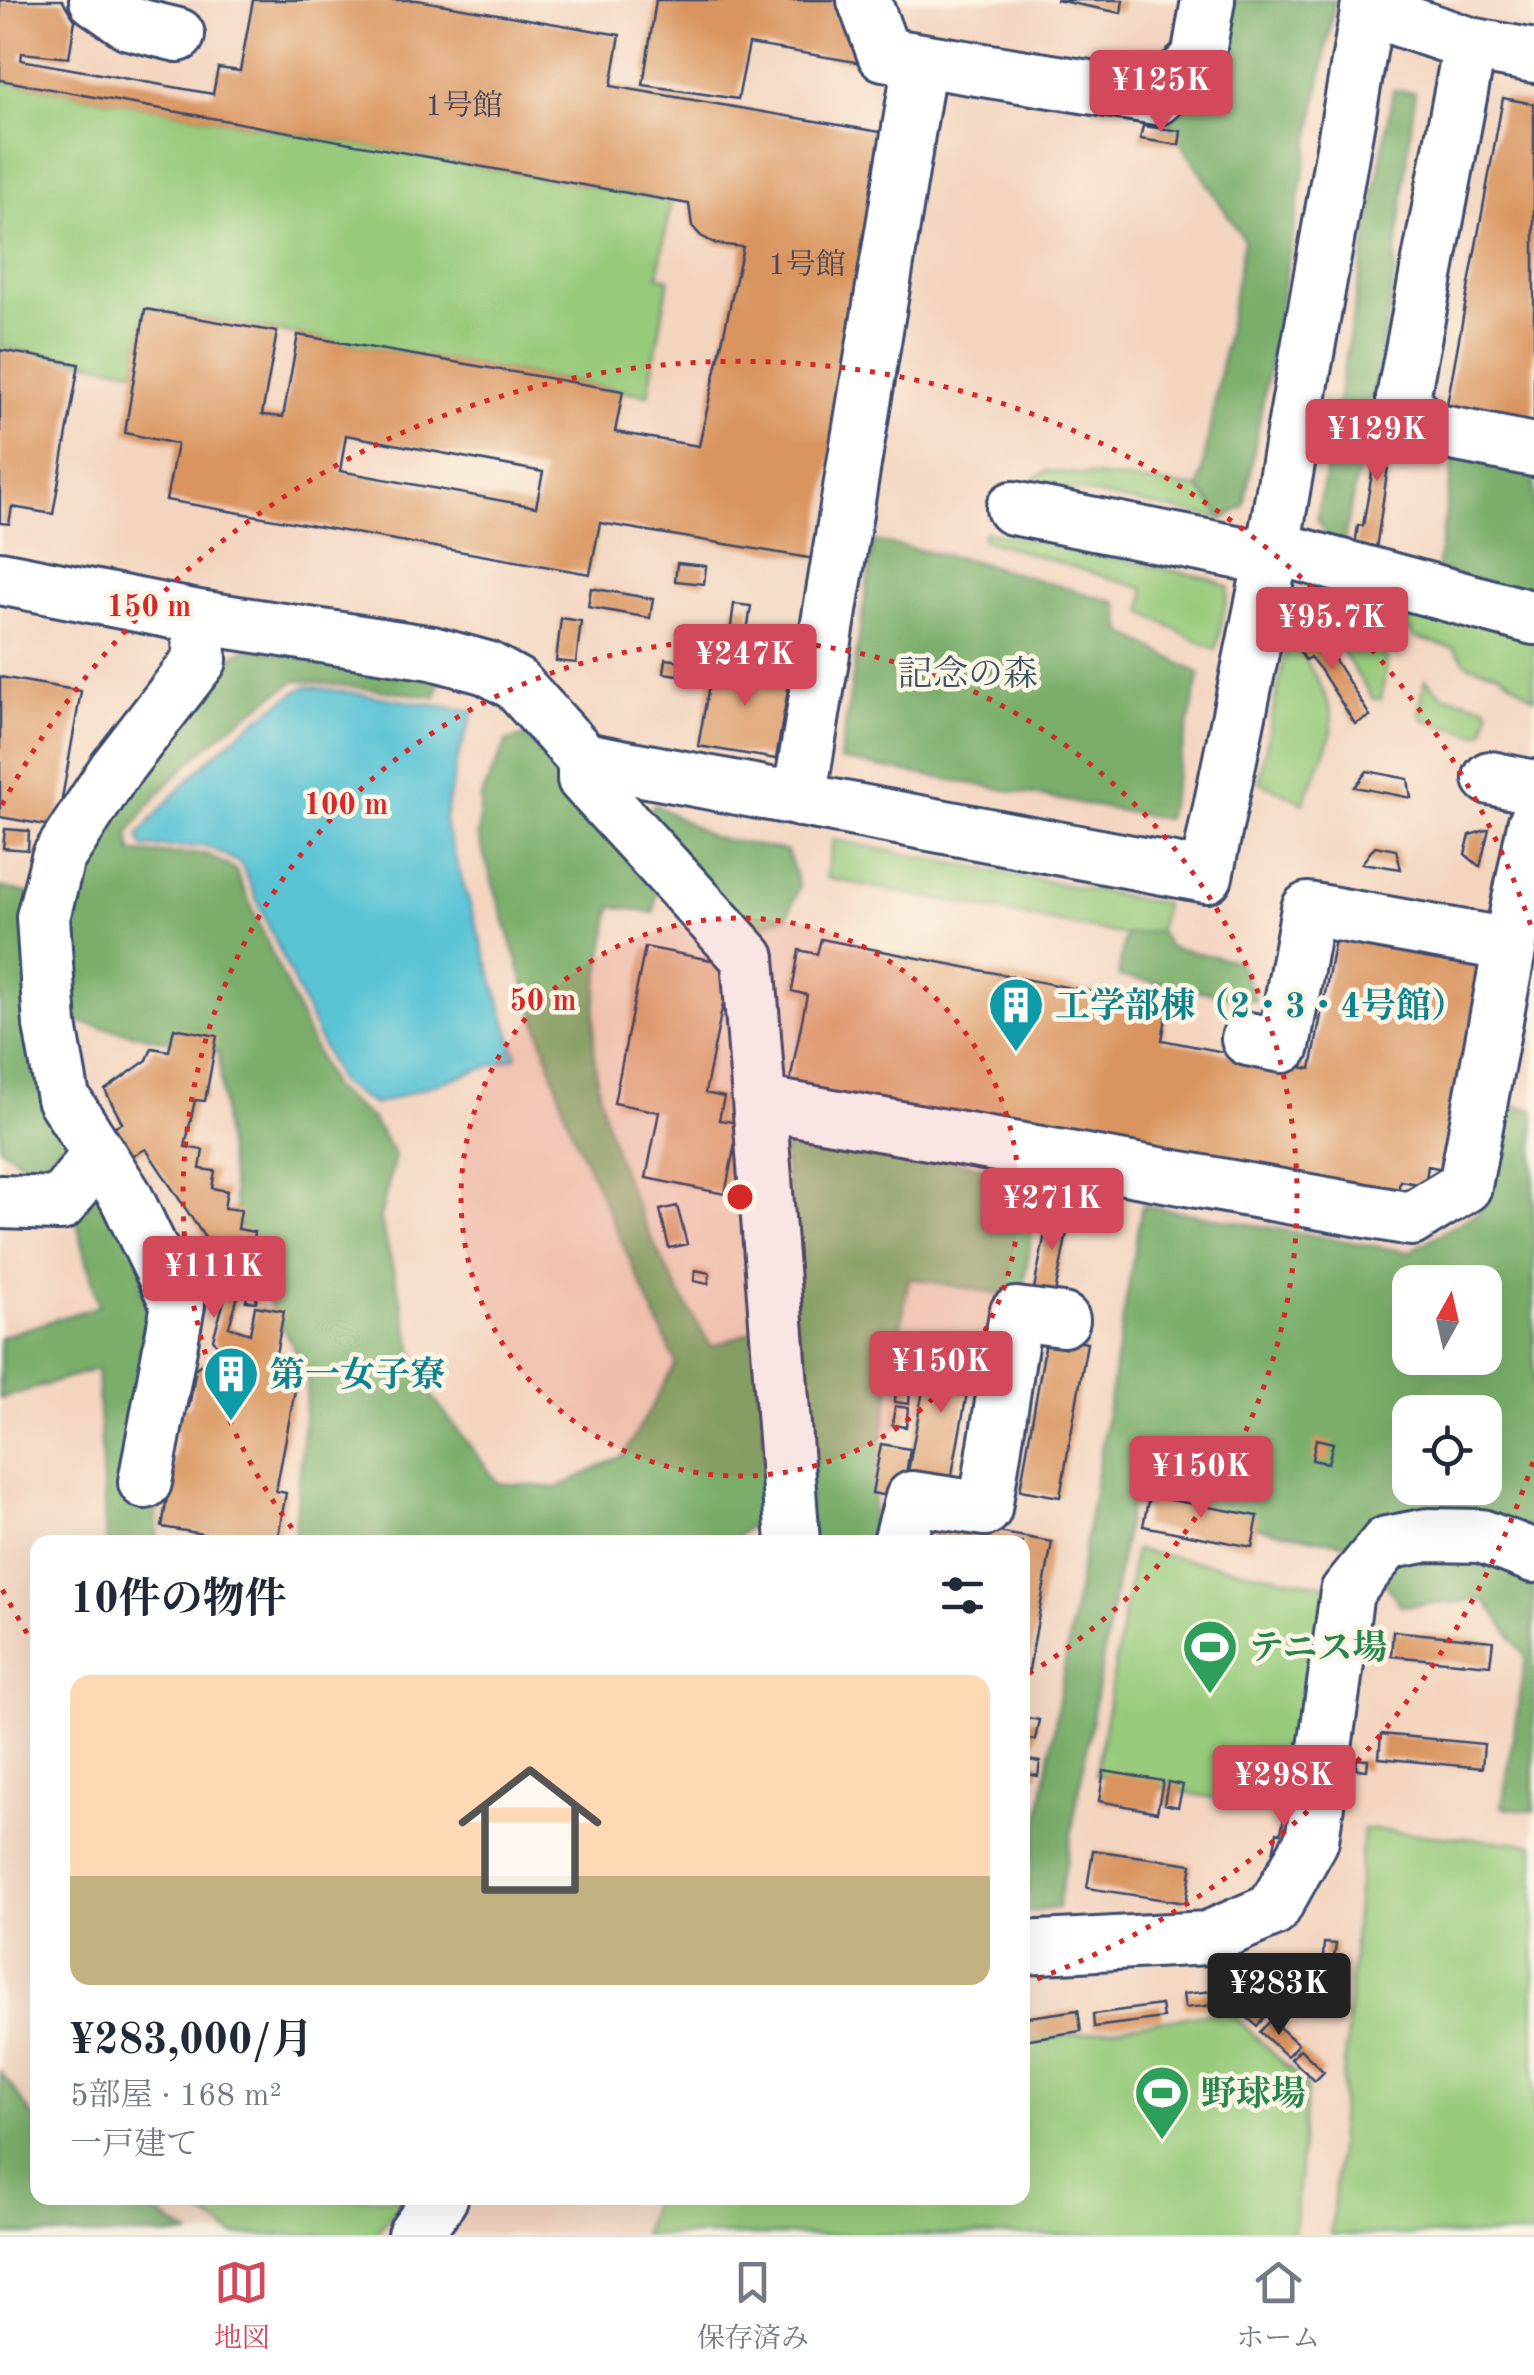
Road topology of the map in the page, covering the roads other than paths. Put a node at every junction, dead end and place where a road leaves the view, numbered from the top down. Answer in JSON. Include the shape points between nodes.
{"nodes":[{"id":1,"x":96,"y":0,"type":"edge"},
{"id":2,"x":864,"y":0,"type":"edge"},
{"id":3,"x":1208,"y":0,"type":"edge"},
{"id":4,"x":1368,"y":5,"type":"edge"},
{"id":5,"x":178,"y":35,"type":"dead end"},
{"id":6,"x":1470,"y":44,"type":"junction"},
{"id":7,"x":1534,"y":56,"type":"edge"},
{"id":8,"x":920,"y":61,"type":"junction"},
{"id":9,"x":1534,"y":450,"type":"edge"},
{"id":10,"x":1012,"y":508,"type":"dead end"},
{"id":11,"x":1272,"y":554,"type":"junction"},
{"id":12,"x":0,"y":578,"type":"edge"},
{"id":13,"x":198,"y":617,"type":"junction"},
{"id":14,"x":1534,"y":618,"type":"edge"},
{"id":15,"x":584,"y":760,"type":"junction"},
{"id":16,"x":799,"y":800,"type":"junction"},
{"id":17,"x":1534,"y":825,"type":"edge"},
{"id":18,"x":1510,"y":944,"type":"junction"},
{"id":19,"x":1248,"y":1039,"type":"dead end"},
{"id":20,"x":760,"y":1103,"type":"junction"},
{"id":21,"x":98,"y":1155,"type":"junction"},
{"id":22,"x":0,"y":1202,"type":"edge"},
{"id":23,"x":1063,"y":1320,"type":"dead end"},
{"id":24,"x":145,"y":1482,"type":"dead end"},
{"id":25,"x":793,"y":1535,"type":"edge"},
{"id":26,"x":902,"y":1535,"type":"edge"},
{"id":27,"x":1534,"y":1556,"type":"edge"},
{"id":28,"x":1030,"y":1948,"type":"edge"},
{"id":29,"x":436,"y":2205,"type":"edge"},
{"id":30,"x":414,"y":2235,"type":"edge"}],
"edges":[{"from":1,"to":5,"type":"lane","via":[[130,23]]},
{"from":2,"to":8,"type":"lane","via":[[884,54]]},
{"from":3,"to":8,"type":"lane","via":[[1198,59],[1157,98]]},
{"from":4,"to":6,"type":"lane"},
{"from":4,"to":11,"type":"lane"},
{"from":6,"to":7,"type":"lane"},
{"from":6,"to":9,"type":"lane","via":[[1403,398],[1422,428]]},
{"from":8,"to":16,"type":"lane"},
{"from":10,"to":11,"type":"lane"},
{"from":11,"to":14,"type":"lane","via":[[1353,567]]},
{"from":11,"to":16,"type":"lane","via":[[1206,876]]},
{"from":12,"to":13,"type":"lane"},
{"from":13,"to":15,"type":"lane","via":[[432,653],[488,668],[516,684]]},
{"from":13,"to":21,"type":"lane","via":[[200,660],[58,858],[43,917],[63,1098]]},
{"from":15,"to":16,"type":"lane"},
{"from":15,"to":20,"type":"lane","via":[[584,779],[748,958]]},
{"from":17,"to":18,"type":"lane"},
{"from":18,"to":19,"type":"lane","via":[[1308,909],[1283,1046]]},
{"from":18,"to":20,"type":"lane","via":[[1465,1186],[1410,1219]]},
{"from":20,"to":25,"type":"lane"},
{"from":21,"to":22,"type":"lane","via":[[60,1204]]},
{"from":21,"to":24,"type":"lane","via":[[178,1305]]},
{"from":23,"to":26,"type":"lane","via":[[1016,1314],[984,1509],[912,1498]]},
{"from":27,"to":28,"type":"lane","via":[[1481,1536],[1428,1535],[1387,1543],[1347,1592],[1312,1840],[1273,1910],[1208,1938]]},
{"from":29,"to":30,"type":"lane"}]}
